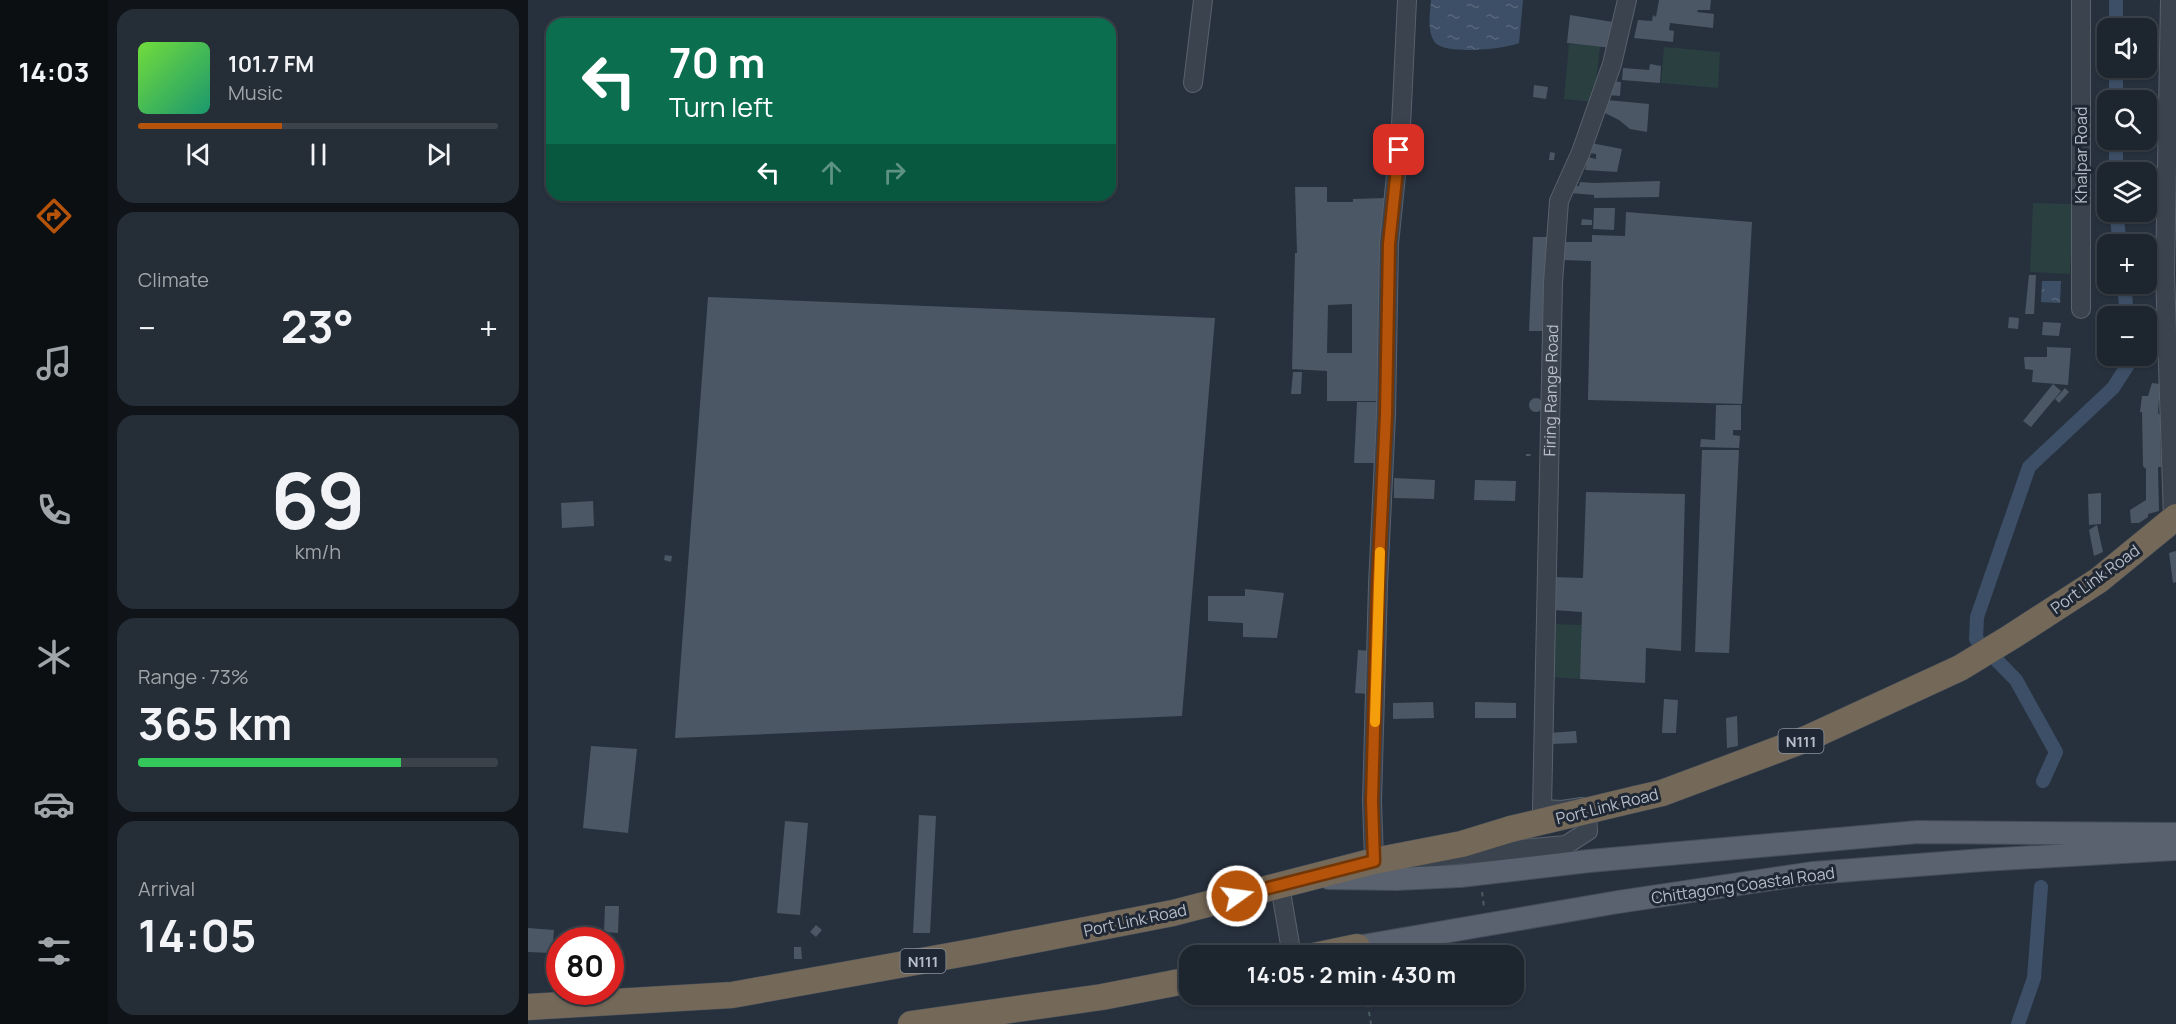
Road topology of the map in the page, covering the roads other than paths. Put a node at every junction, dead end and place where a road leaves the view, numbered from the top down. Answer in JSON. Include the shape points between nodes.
{"nodes":[{"id":1,"x":1203,"y":0,"type":"edge"},
{"id":2,"x":1407,"y":0,"type":"edge"},
{"id":3,"x":1627,"y":0,"type":"edge"},
{"id":4,"x":2081,"y":0,"type":"edge"},
{"id":5,"x":2170,"y":0,"type":"edge"},
{"id":6,"x":1193,"y":84,"type":"dead end"},
{"id":7,"x":2081,"y":309,"type":"dead end"},
{"id":8,"x":2175,"y":518,"type":"edge"},
{"id":9,"x":2176,"y":834,"type":"edge"},
{"id":10,"x":2176,"y":849,"type":"edge"},
{"id":11,"x":1422,"y":869,"type":"junction"},
{"id":12,"x":1375,"y":870,"type":"junction"},
{"id":13,"x":1280,"y":885,"type":"junction"},
{"id":14,"x":1290,"y":945,"type":"edge"},
{"id":15,"x":1369,"y":945,"type":"edge"},
{"id":16,"x":1179,"y":982,"type":"edge"},
{"id":17,"x":528,"y":1006,"type":"edge"},
{"id":18,"x":911,"y":1024,"type":"edge"}],
"edges":[{"from":1,"to":6,"type":"street"},
{"from":2,"to":12,"type":"street","via":[[1401,126],[1389,244],[1372,801]]},
{"from":3,"to":11,"type":"street","name":"Firing Range Road","via":[[1612,64],[1559,201],[1555,251],[1542,808],[1582,807],[1588,831],[1566,845],[1456,855]]},
{"from":4,"to":7,"type":"street","name":"Khalpar Road"},
{"from":5,"to":8,"type":"street","via":[[2165,273]]},
{"from":8,"to":12,"type":"highway","name":"Port Link Road","number":"N111","bridge":true,"via":[[2099,580],[1960,668],[1806,739],[1662,793],[1511,829]]},
{"from":9,"to":11,"type":"main road","name":"Chittagong Coastal Road","via":[[1918,832],[1480,873]]},
{"from":10,"to":15,"type":"main road","name":"Chittagong Coastal Road","via":[[1813,873]]},
{"from":11,"to":12,"type":"main road","name":"Chittagong Coastal Road"},
{"from":12,"to":13,"type":"highway","name":"Port Link Road","number":"N111"},
{"from":13,"to":14,"type":"street"},
{"from":13,"to":17,"type":"highway","name":"Port Link Road","number":"N111","via":[[1173,913],[732,995]]},
{"from":16,"to":18,"type":"highway"}]}
